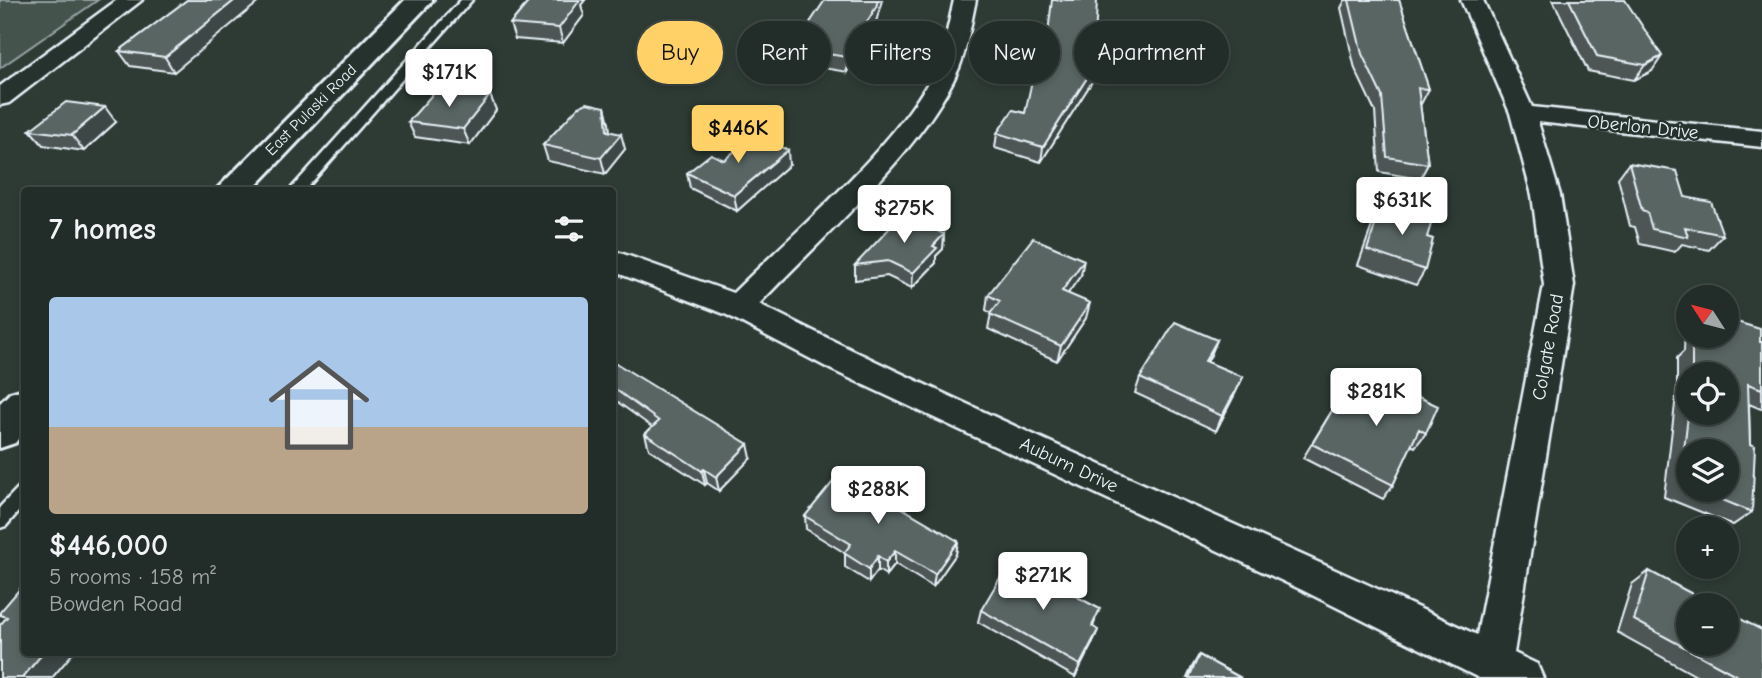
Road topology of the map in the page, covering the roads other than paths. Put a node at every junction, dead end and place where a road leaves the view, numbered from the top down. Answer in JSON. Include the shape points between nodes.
{"nodes":[{"id":1,"x":131,"y":0,"type":"edge"},
{"id":2,"x":420,"y":0,"type":"edge"},
{"id":3,"x":467,"y":0,"type":"edge"},
{"id":4,"x":965,"y":0,"type":"edge"},
{"id":5,"x":1472,"y":0,"type":"edge"},
{"id":6,"x":0,"y":98,"type":"edge"},
{"id":7,"x":1523,"y":113,"type":"junction"},
{"id":8,"x":1762,"y":139,"type":"edge"},
{"id":9,"x":236,"y":187,"type":"edge"},
{"id":10,"x":300,"y":187,"type":"edge"},
{"id":11,"x":616,"y":261,"type":"edge"},
{"id":12,"x":738,"y":307,"type":"junction"},
{"id":13,"x":21,"y":408,"type":"edge"},
{"id":14,"x":0,"y":431,"type":"edge"},
{"id":15,"x":21,"y":496,"type":"edge"},
{"id":16,"x":0,"y":520,"type":"edge"},
{"id":17,"x":1507,"y":671,"type":"edge"}],
"edges":[{"from":1,"to":6,"type":"street"},
{"from":2,"to":9,"type":"main road","name":"East Pulaski Road"},
{"from":3,"to":10,"type":"lane"},
{"from":4,"to":12,"type":"street","via":[[944,74],[914,119]]},
{"from":5,"to":7,"type":"street","name":"Colgate Road"},
{"from":7,"to":8,"type":"street","name":"Oberlon Drive"},
{"from":7,"to":17,"type":"street","name":"Colgate Road","via":[[1546,195],[1559,285]]},
{"from":11,"to":12,"type":"street","name":"Auburn Drive"},
{"from":12,"to":17,"type":"street","name":"Auburn Drive","via":[[843,361]]},
{"from":13,"to":14,"type":"main road"},
{"from":15,"to":16,"type":"lane"}]}
